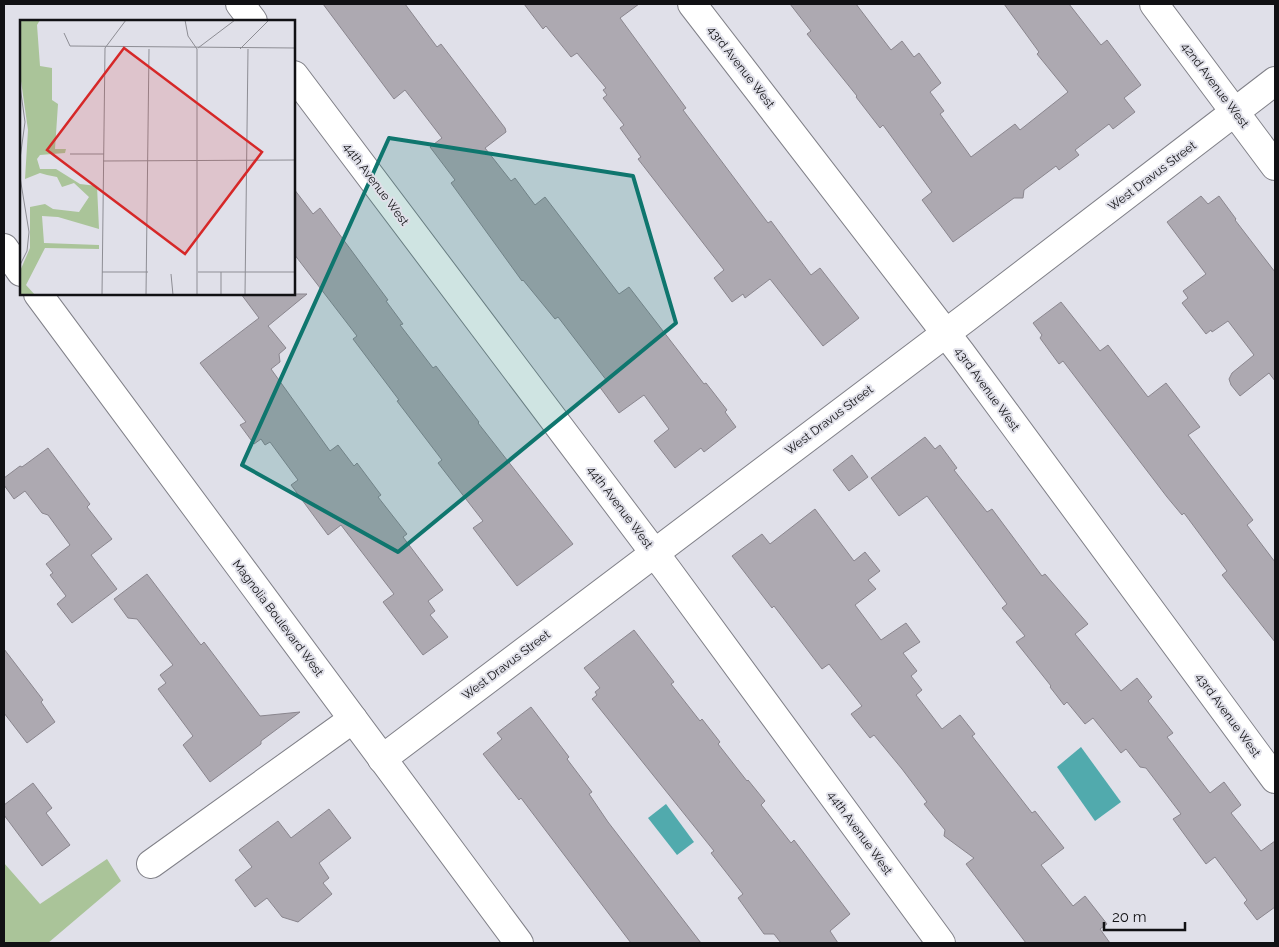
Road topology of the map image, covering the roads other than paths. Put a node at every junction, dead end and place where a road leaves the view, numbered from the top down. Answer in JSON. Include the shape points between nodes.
{"nodes":[{"id":1,"x":240,"y":4,"type":"edge"},
{"id":2,"x":692,"y":4,"type":"edge"},
{"id":3,"x":1154,"y":4,"type":"edge"},
{"id":4,"x":252,"y":20,"type":"edge"},
{"id":5,"x":295,"y":76,"type":"edge"},
{"id":6,"x":1275,"y":80,"type":"edge"},
{"id":7,"x":1235,"y":112,"type":"junction"},
{"id":8,"x":1275,"y":166,"type":"edge"},
{"id":9,"x":4,"y":248,"type":"edge"},
{"id":10,"x":20,"y":271,"type":"edge"},
{"id":11,"x":39,"y":295,"type":"edge"},
{"id":12,"x":946,"y":333,"type":"junction"},
{"id":13,"x":654,"y":553,"type":"junction"},
{"id":14,"x":353,"y":719,"type":"junction"},
{"id":15,"x":382,"y":758,"type":"junction"},
{"id":16,"x":1275,"y":779,"type":"edge"},
{"id":17,"x":151,"y":864,"type":"dead end"},
{"id":18,"x":519,"y":943,"type":"edge"},
{"id":19,"x":941,"y":943,"type":"edge"}],
"edges":[{"from":1,"to":4,"type":"street"},
{"from":2,"to":12,"type":"street","name":"43rd Avenue West"},
{"from":3,"to":7,"type":"street","name":"42nd Avenue West"},
{"from":5,"to":13,"type":"street","name":"44th Avenue West"},
{"from":6,"to":7,"type":"street","name":"West Dravus Street"},
{"from":7,"to":8,"type":"street","name":"42nd Avenue West"},
{"from":7,"to":12,"type":"street","name":"West Dravus Street"},
{"from":9,"to":10,"type":"street"},
{"from":11,"to":14,"type":"street","name":"Magnolia Boulevard West"},
{"from":12,"to":13,"type":"street","name":"West Dravus Street"},
{"from":12,"to":16,"type":"street","name":"43rd Avenue West"},
{"from":13,"to":15,"type":"street","name":"West Dravus Street"},
{"from":13,"to":19,"type":"street","name":"44th Avenue West"},
{"from":14,"to":15,"type":"street","name":"Magnolia Boulevard West"},
{"from":14,"to":17,"type":"street"},
{"from":15,"to":18,"type":"street","name":"Magnolia Boulevard West"}]}
